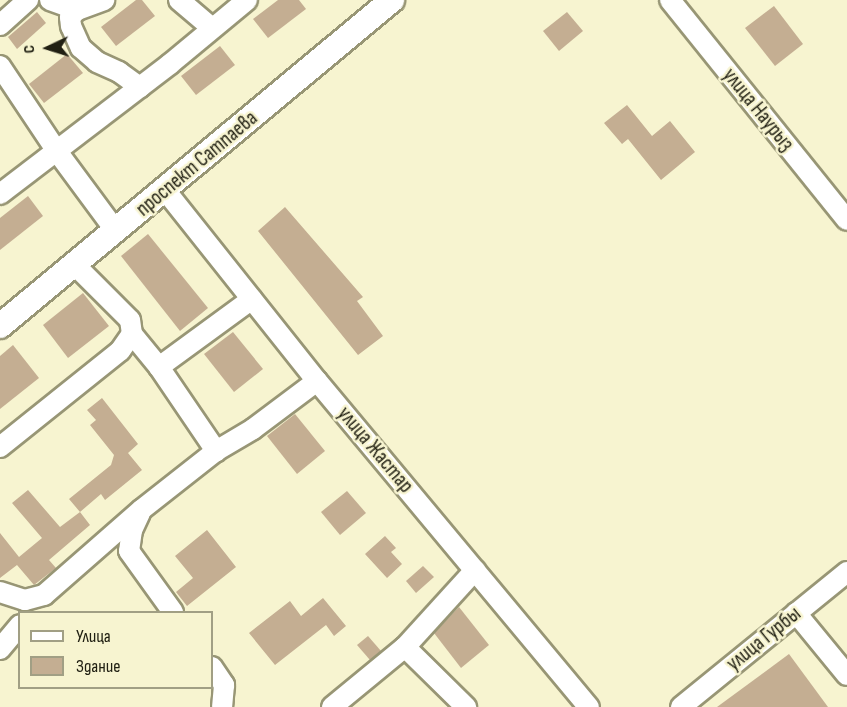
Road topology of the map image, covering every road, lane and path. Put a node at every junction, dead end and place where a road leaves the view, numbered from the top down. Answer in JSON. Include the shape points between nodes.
{"nodes":[{"id":1,"x":28,"y":0,"type":"edge"},
{"id":2,"x":50,"y":0,"type":"edge"},
{"id":3,"x":104,"y":0,"type":"edge"},
{"id":4,"x":179,"y":0,"type":"edge"},
{"id":5,"x":247,"y":0,"type":"edge"},
{"id":6,"x":392,"y":0,"type":"edge"},
{"id":7,"x":670,"y":0,"type":"edge"},
{"id":8,"x":77,"y":10,"type":"junction"},
{"id":9,"x":0,"y":25,"type":"edge"},
{"id":10,"x":212,"y":28,"type":"junction"},
{"id":11,"x":0,"y":66,"type":"edge"},
{"id":12,"x":140,"y":87,"type":"junction"},
{"id":13,"x":56,"y":150,"type":"junction"},
{"id":14,"x":165,"y":190,"type":"junction"},
{"id":15,"x":0,"y":194,"type":"edge"},
{"id":16,"x":847,"y":220,"type":"edge"},
{"id":17,"x":116,"y":231,"type":"junction"},
{"id":18,"x":75,"y":265,"type":"junction"},
{"id":19,"x":252,"y":299,"type":"junction"},
{"id":20,"x":0,"y":326,"type":"edge"},
{"id":21,"x":132,"y":334,"type":"junction"},
{"id":22,"x":159,"y":367,"type":"junction"},
{"id":23,"x":317,"y":381,"type":"junction"},
{"id":24,"x":0,"y":447,"type":"edge"},
{"id":25,"x":216,"y":451,"type":"junction"},
{"id":26,"x":141,"y":510,"type":"junction"},
{"id":27,"x":475,"y":570,"type":"junction"},
{"id":28,"x":845,"y":577,"type":"edge"},
{"id":29,"x":0,"y":592,"type":"edge"},
{"id":30,"x":44,"y":595,"type":"junction"},
{"id":31,"x":31,"y":611,"type":"edge"},
{"id":32,"x":172,"y":611,"type":"edge"},
{"id":33,"x":796,"y":613,"type":"junction"},
{"id":34,"x":18,"y":627,"type":"edge"},
{"id":35,"x":405,"y":647,"type":"junction"},
{"id":36,"x":0,"y":648,"type":"edge"},
{"id":37,"x":213,"y":668,"type":"edge"},
{"id":38,"x":847,"y":675,"type":"edge"},
{"id":39,"x":222,"y":707,"type":"edge"},
{"id":40,"x":332,"y":707,"type":"edge"},
{"id":41,"x":466,"y":707,"type":"edge"},
{"id":42,"x":589,"y":707,"type":"edge"},
{"id":43,"x":681,"y":707,"type":"edge"}],
"edges":[{"from":1,"to":9,"type":"street"},
{"from":2,"to":8,"type":"street"},
{"from":3,"to":8,"type":"street"},
{"from":4,"to":10,"type":"street"},
{"from":5,"to":10,"type":"street"},
{"from":6,"to":14,"type":"street","name":"проспект Сатпаева"},
{"from":7,"to":16,"type":"street","name":"улица Наурыз"},
{"from":8,"to":12,"type":"street","via":[[70,17],[81,48]]},
{"from":10,"to":12,"type":"street"},
{"from":11,"to":13,"type":"street"},
{"from":12,"to":13,"type":"street"},
{"from":13,"to":15,"type":"street"},
{"from":13,"to":17,"type":"street"},
{"from":14,"to":17,"type":"street","name":"проспект Сатпаева"},
{"from":14,"to":19,"type":"street","name":"улица Жастар"},
{"from":17,"to":18,"type":"street","name":"проспект Сатпаева"},
{"from":18,"to":20,"type":"street","name":"проспект Сатпаева"},
{"from":18,"to":21,"type":"street","via":[[130,320]]},
{"from":19,"to":22,"type":"street"},
{"from":19,"to":23,"type":"street","name":"улица Жастар"},
{"from":21,"to":22,"type":"street"},
{"from":21,"to":24,"type":"street","via":[[120,351]]},
{"from":22,"to":25,"type":"street"},
{"from":23,"to":25,"type":"street"},
{"from":23,"to":27,"type":"street","name":"улица Жастар"},
{"from":25,"to":26,"type":"street"},
{"from":26,"to":30,"type":"street"},
{"from":26,"to":32,"type":"street","via":[[132,530],[129,551]]},
{"from":27,"to":35,"type":"street"},
{"from":27,"to":42,"type":"street","name":"улица Жастар"},
{"from":28,"to":33,"type":"street","name":"улица Гурбы"},
{"from":29,"to":30,"type":"street","via":[[25,600]]},
{"from":30,"to":31,"type":"street"},
{"from":33,"to":38,"type":"street"},
{"from":33,"to":43,"type":"street","name":"улица Гурбы"},
{"from":34,"to":36,"type":"street"},
{"from":35,"to":40,"type":"street"},
{"from":35,"to":41,"type":"street"},
{"from":37,"to":39,"type":"street","via":[[224,685]]}]}
